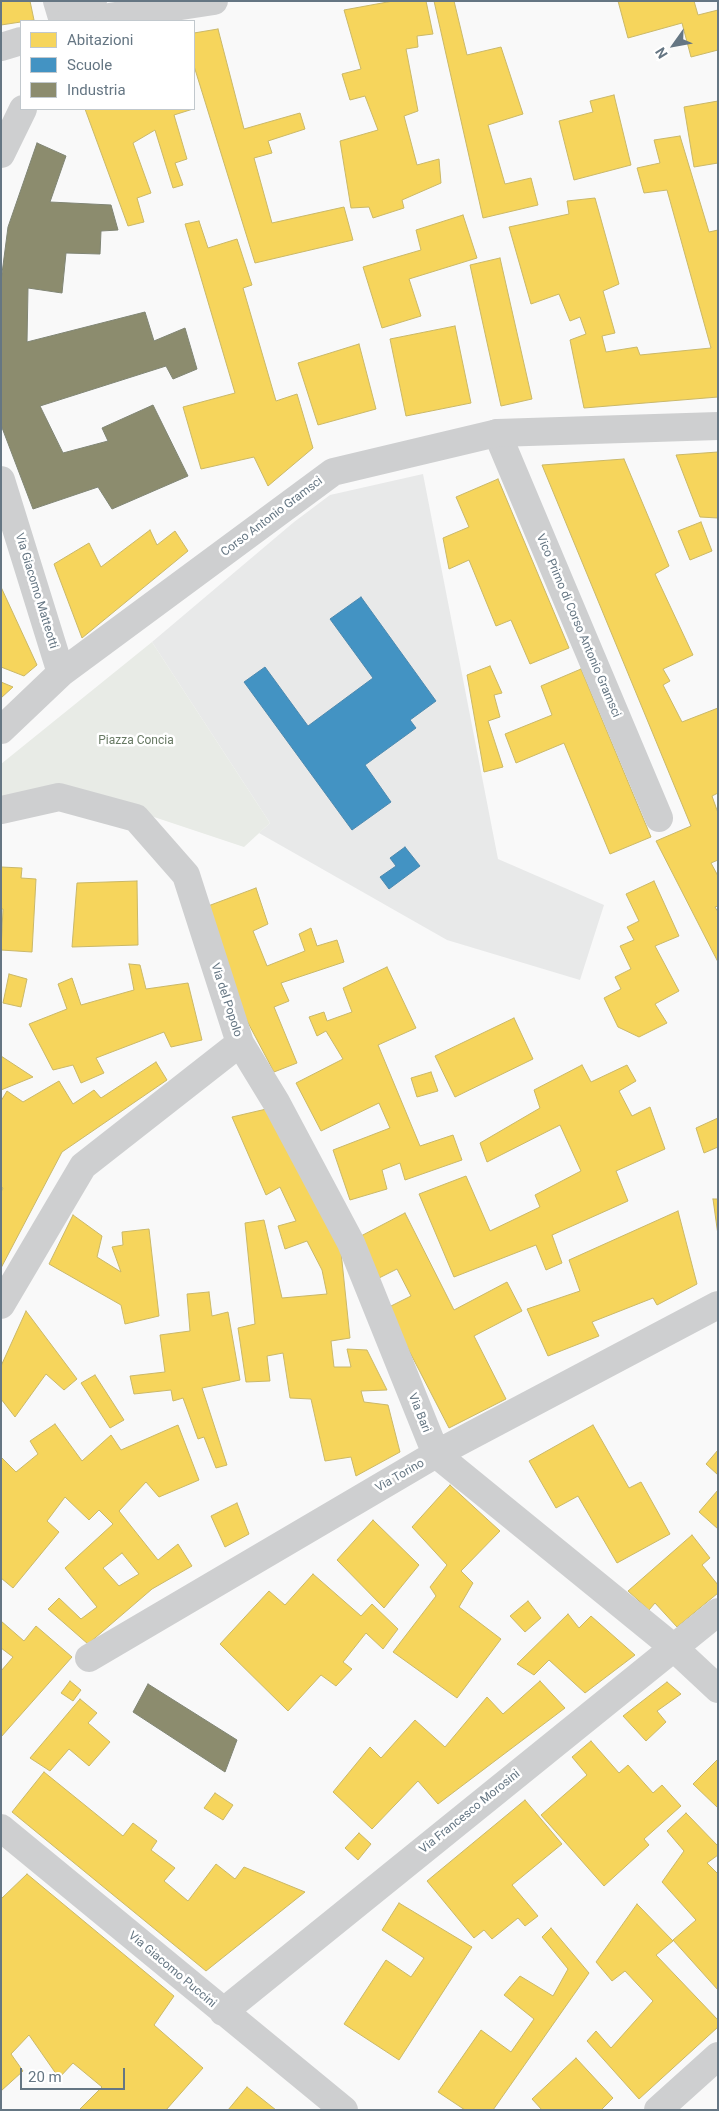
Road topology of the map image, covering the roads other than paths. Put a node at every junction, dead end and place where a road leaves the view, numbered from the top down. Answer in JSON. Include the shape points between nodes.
{"nodes":[{"id":1,"x":57,"y":1,"type":"edge"},
{"id":2,"x":92,"y":1,"type":"edge"},
{"id":3,"x":214,"y":1,"type":"edge"},
{"id":4,"x":63,"y":20,"type":"edge"},
{"id":5,"x":69,"y":20,"type":"edge"},
{"id":6,"x":90,"y":20,"type":"edge"},
{"id":7,"x":20,"y":42,"type":"edge"},
{"id":8,"x":1,"y":47,"type":"edge"},
{"id":9,"x":23,"y":110,"type":"edge"},
{"id":10,"x":1,"y":154,"type":"edge"},
{"id":11,"x":718,"y":426,"type":"edge"},
{"id":12,"x":497,"y":433,"type":"junction"},
{"id":13,"x":1,"y":480,"type":"edge"},
{"id":14,"x":61,"y":673,"type":"junction"},
{"id":15,"x":1,"y":730,"type":"edge"},
{"id":16,"x":1,"y":810,"type":"edge"},
{"id":17,"x":659,"y":818,"type":"dead end"},
{"id":18,"x":240,"y":1043,"type":"junction"},
{"id":19,"x":1,"y":1305,"type":"edge"},
{"id":20,"x":718,"y":1305,"type":"edge"},
{"id":21,"x":436,"y":1454,"type":"junction"},
{"id":22,"x":718,"y":1612,"type":"edge"},
{"id":23,"x":673,"y":1647,"type":"junction"},
{"id":24,"x":89,"y":1658,"type":"dead end"},
{"id":25,"x":718,"y":1689,"type":"edge"},
{"id":26,"x":1,"y":1828,"type":"edge"},
{"id":27,"x":223,"y":2012,"type":"junction"},
{"id":28,"x":718,"y":2056,"type":"edge"},
{"id":29,"x":344,"y":2110,"type":"edge"},
{"id":30,"x":658,"y":2110,"type":"edge"}],
"edges":[{"from":1,"to":4,"type":"street"},
{"from":2,"to":5,"type":"street"},
{"from":3,"to":6,"type":"street"},
{"from":7,"to":8,"type":"street"},
{"from":9,"to":10,"type":"street"},
{"from":11,"to":12,"type":"street","name":"Corso Antonio Gramsci"},
{"from":12,"to":14,"type":"street","name":"Corso Antonio Gramsci","via":[[333,472]]},
{"from":12,"to":17,"type":"street","name":"Vico Primo di Corso Antonio Gramsci"},
{"from":13,"to":14,"type":"street","name":"Via Giacomo Matteotti"},
{"from":14,"to":15,"type":"street","name":"Corso Antonio Gramsci"},
{"from":16,"to":18,"type":"street","name":"Via del Popolo","via":[[59,797],[136,818],[186,875]]},
{"from":18,"to":19,"type":"street","name":"Via del Popolo","via":[[83,1166]]},
{"from":18,"to":21,"type":"street","name":"Via Bari","via":[[276,1102],[351,1243]]},
{"from":20,"to":21,"type":"street","name":"Via Torino"},
{"from":21,"to":23,"type":"street","name":"Via Bari"},
{"from":21,"to":24,"type":"street","name":"Via Torino"},
{"from":22,"to":23,"type":"street","name":"Via Francesco Morosini"},
{"from":23,"to":25,"type":"street","name":"Via Bari"},
{"from":23,"to":27,"type":"street","name":"Via Francesco Morosini"},
{"from":26,"to":27,"type":"street","name":"Via Giacomo Puccini"},
{"from":27,"to":29,"type":"street","name":"Via Giacomo Puccini"},
{"from":28,"to":30,"type":"street"}]}
